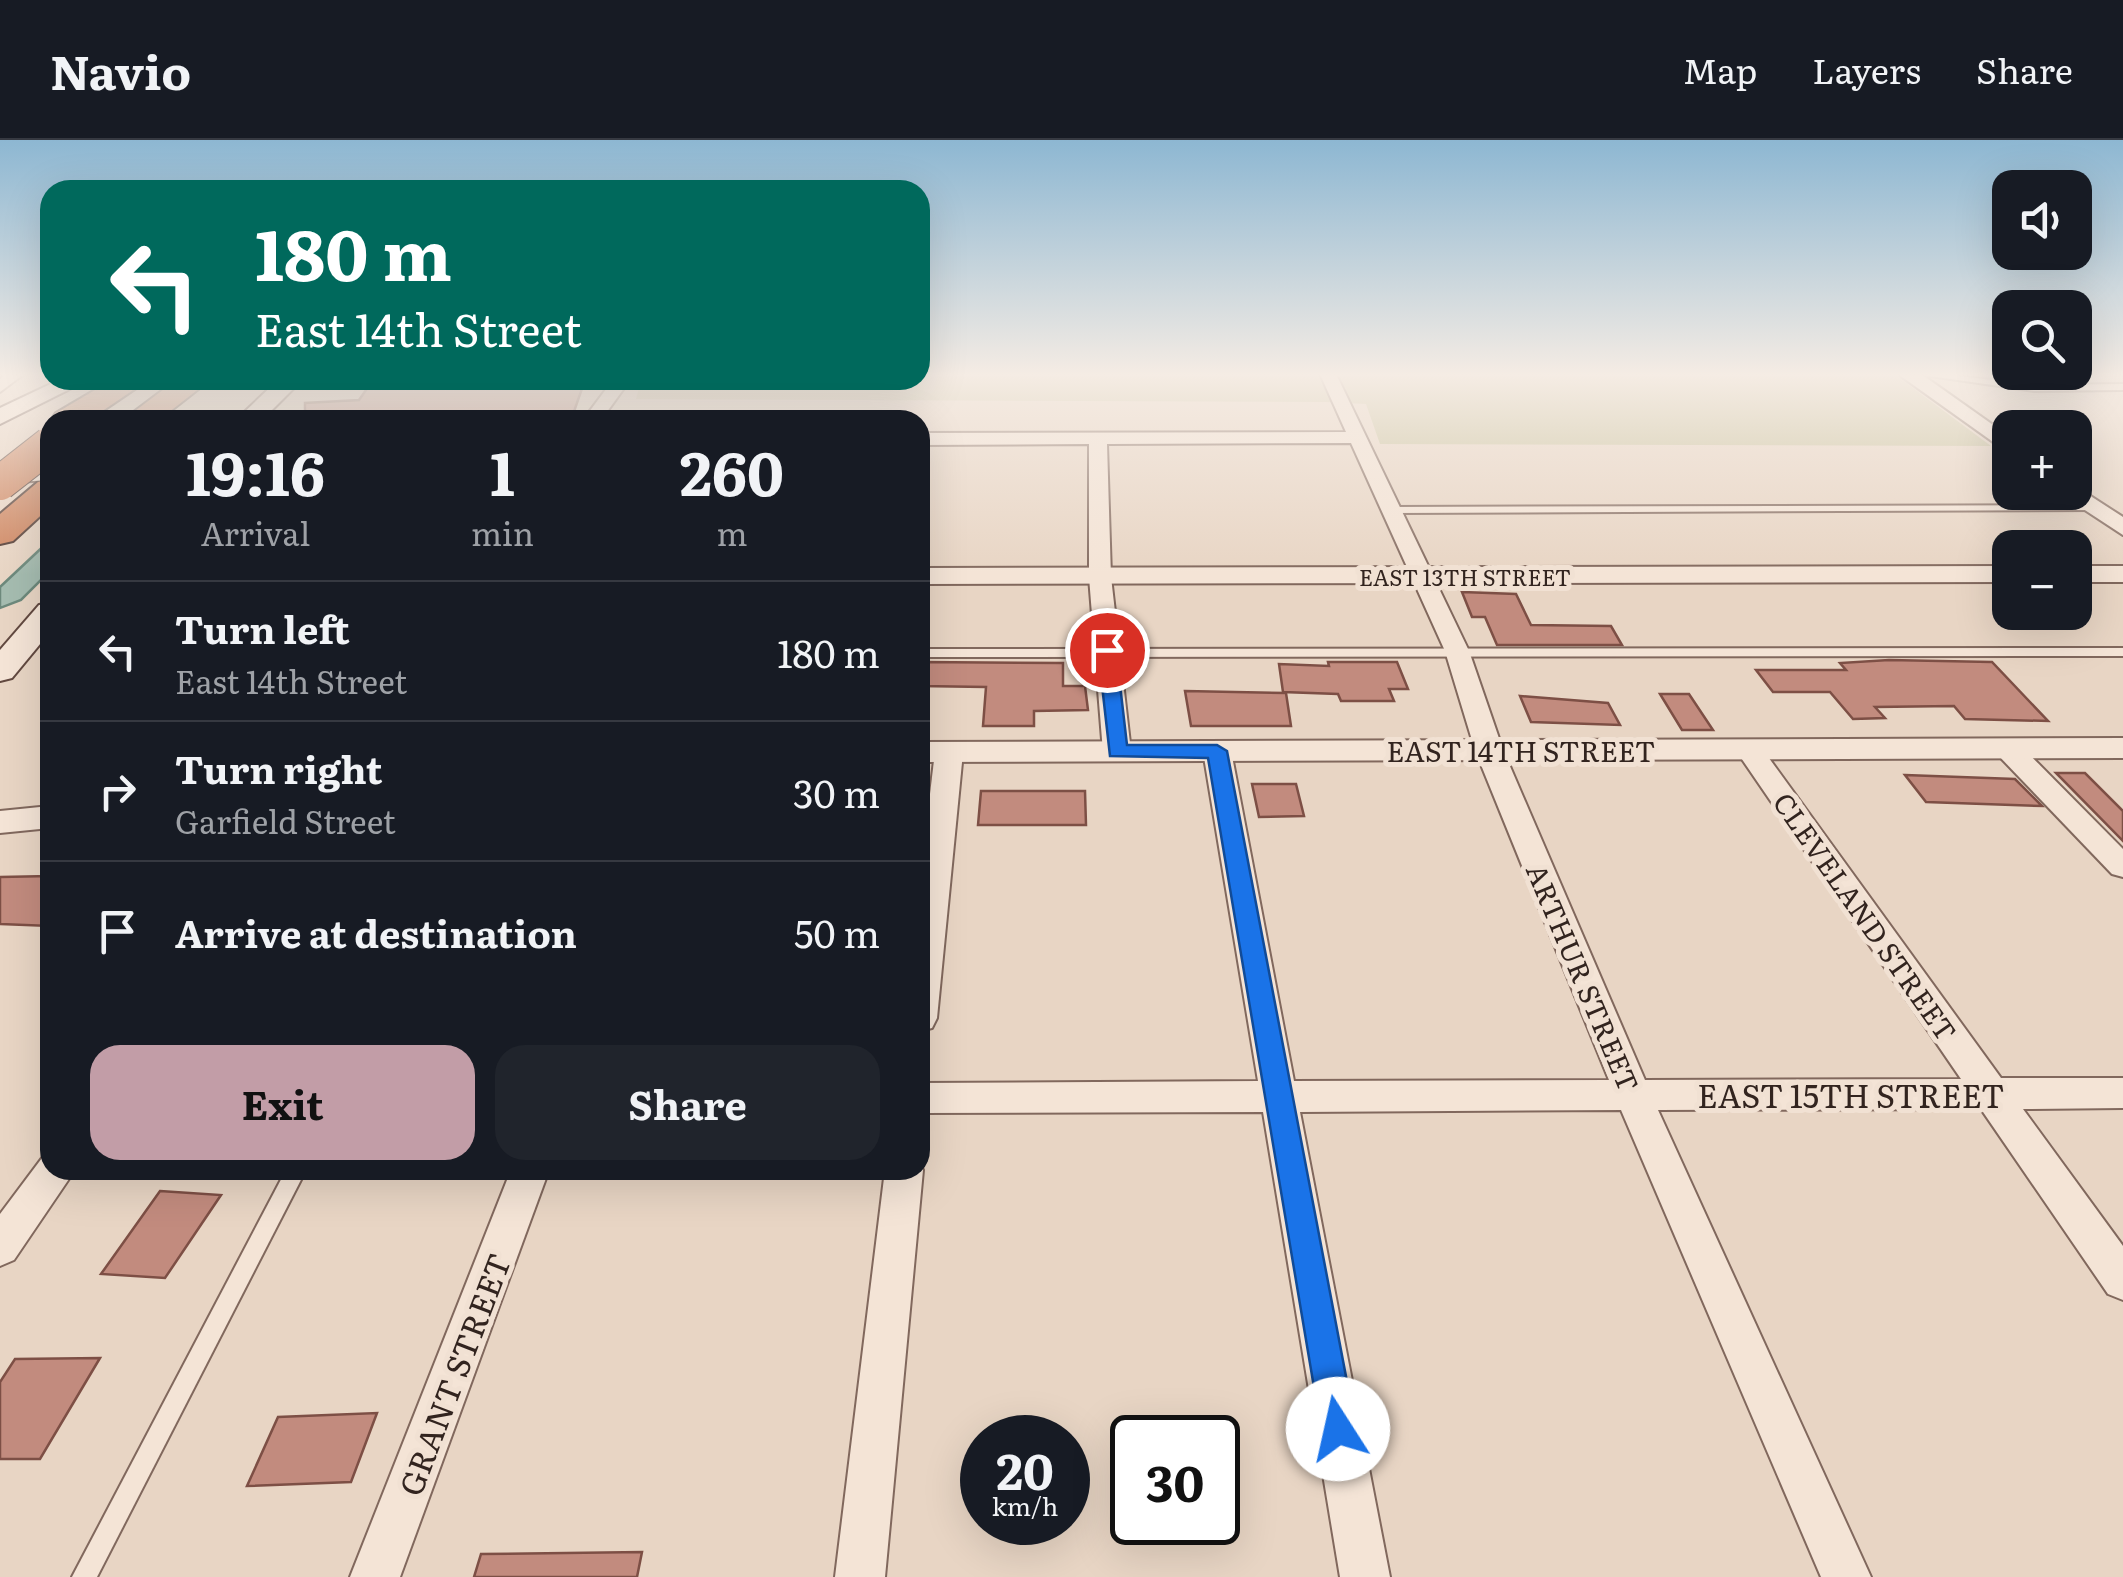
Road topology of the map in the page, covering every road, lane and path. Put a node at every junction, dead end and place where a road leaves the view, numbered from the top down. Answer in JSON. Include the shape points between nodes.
{"nodes":[{"id":1,"x":37,"y":441,"type":"edge"},
{"id":2,"x":1098,"y":441,"type":"edge"},
{"id":3,"x":1358,"y":441,"type":"edge"},
{"id":4,"x":40,"y":451,"type":"edge"},
{"id":5,"x":0,"y":466,"type":"edge"},
{"id":6,"x":40,"y":474,"type":"edge"},
{"id":7,"x":0,"y":480,"type":"edge"},
{"id":8,"x":40,"y":499,"type":"edge"},
{"id":9,"x":2094,"y":508,"type":"joint"},
{"id":10,"x":1392,"y":510,"type":"junction"},
{"id":11,"x":2123,"y":528,"type":"edge"},
{"id":12,"x":0,"y":533,"type":"edge"},
{"id":13,"x":1992,"y":574,"type":"edge"},
{"id":14,"x":2092,"y":574,"type":"edge"},
{"id":15,"x":2123,"y":574,"type":"edge"},
{"id":16,"x":930,"y":576,"type":"edge"},
{"id":17,"x":1424,"y":576,"type":"junction"},
{"id":18,"x":1100,"y":577,"type":"junction"},
{"id":19,"x":40,"y":619,"type":"edge"},
{"id":20,"x":0,"y":626,"type":"edge"},
{"id":21,"x":40,"y":626,"type":"edge"},
{"id":22,"x":1107,"y":650,"type":"junction"},
{"id":23,"x":1457,"y":651,"type":"junction"},
{"id":24,"x":930,"y":652,"type":"edge"},
{"id":25,"x":2123,"y":652,"type":"edge"},
{"id":26,"x":0,"y":671,"type":"edge"},
{"id":27,"x":2007,"y":748,"type":"junction"},
{"id":28,"x":2123,"y":748,"type":"edge"},
{"id":29,"x":1748,"y":749,"type":"junction"},
{"id":30,"x":1489,"y":750,"type":"junction"},
{"id":31,"x":1217,"y":751,"type":"junction"},
{"id":32,"x":934,"y":752,"type":"edge"},
{"id":33,"x":1117,"y":752,"type":"junction"},
{"id":34,"x":40,"y":818,"type":"edge"},
{"id":35,"x":0,"y":822,"type":"edge"},
{"id":36,"x":930,"y":828,"type":"edge"},
{"id":37,"x":2123,"y":867,"type":"edge"},
{"id":38,"x":2123,"y":1092,"type":"edge"},
{"id":39,"x":1991,"y":1093,"type":"junction"},
{"id":40,"x":1633,"y":1095,"type":"junction"},
{"id":41,"x":1280,"y":1096,"type":"junction"},
{"id":42,"x":930,"y":1098,"type":"edge"},
{"id":43,"x":49,"y":1180,"type":"edge"},
{"id":44,"x":291,"y":1180,"type":"edge"},
{"id":45,"x":526,"y":1180,"type":"edge"},
{"id":46,"x":903,"y":1180,"type":"edge"},
{"id":47,"x":0,"y":1247,"type":"edge"},
{"id":48,"x":2123,"y":1280,"type":"edge"},
{"id":49,"x":84,"y":1577,"type":"edge"},
{"id":50,"x":375,"y":1577,"type":"edge"},
{"id":51,"x":860,"y":1577,"type":"edge"},
{"id":52,"x":1365,"y":1577,"type":"edge"},
{"id":53,"x":1846,"y":1577,"type":"edge"}],
"edges":[{"from":1,"to":5,"type":"highway"},
{"from":2,"to":18,"type":"street"},
{"from":3,"to":10,"type":"street","name":"ARTHUR STREET"},
{"from":4,"to":7,"type":"highway","bridge":true},
{"from":6,"to":7,"type":"street"},
{"from":8,"to":12,"type":"highway"},
{"from":9,"to":10,"type":"lane"},
{"from":9,"to":11,"type":"street"},
{"from":10,"to":17,"type":"street","name":"ARTHUR STREET"},
{"from":13,"to":17,"type":"street","name":"EAST 13TH STREET"},
{"from":14,"to":15,"type":"street"},
{"from":16,"to":18,"type":"street","name":"EAST 13TH STREET"},
{"from":17,"to":18,"type":"street","name":"EAST 13TH STREET"},
{"from":17,"to":23,"type":"street","name":"ARTHUR STREET"},
{"from":18,"to":22,"type":"street"},
{"from":19,"to":20,"type":"main road"},
{"from":21,"to":26,"type":"main road"},
{"from":22,"to":23,"type":"lane"},
{"from":22,"to":24,"type":"lane"},
{"from":22,"to":33,"type":"street"},
{"from":23,"to":25,"type":"lane"},
{"from":23,"to":30,"type":"street","name":"ARTHUR STREET"},
{"from":27,"to":28,"type":"street","name":"EAST 14TH STREET"},
{"from":27,"to":29,"type":"street","name":"EAST 14TH STREET"},
{"from":27,"to":37,"type":"street"},
{"from":29,"to":30,"type":"street","name":"EAST 14TH STREET"},
{"from":29,"to":39,"type":"street","name":"CLEVELAND STREET"},
{"from":30,"to":31,"type":"street","name":"EAST 14TH STREET"},
{"from":30,"to":40,"type":"street","name":"ARTHUR STREET"},
{"from":31,"to":33,"type":"street","name":"EAST 14TH STREET"},
{"from":31,"to":41,"type":"street"},
{"from":32,"to":33,"type":"street","name":"EAST 14TH STREET"},
{"from":32,"to":36,"type":"street"},
{"from":34,"to":35,"type":"street"},
{"from":38,"to":39,"type":"street","name":"EAST 15TH STREET"},
{"from":39,"to":40,"type":"street","name":"EAST 15TH STREET"},
{"from":39,"to":48,"type":"street","name":"CLEVELAND STREET"},
{"from":40,"to":41,"type":"street","name":"EAST 15TH STREET"},
{"from":40,"to":53,"type":"street","name":"ARTHUR STREET"},
{"from":41,"to":42,"type":"street","name":"EAST 15TH STREET"},
{"from":41,"to":52,"type":"street"},
{"from":43,"to":47,"type":"street"},
{"from":44,"to":49,"type":"lane"},
{"from":45,"to":50,"type":"street","name":"GRANT STREET"},
{"from":46,"to":51,"type":"street"}]}
